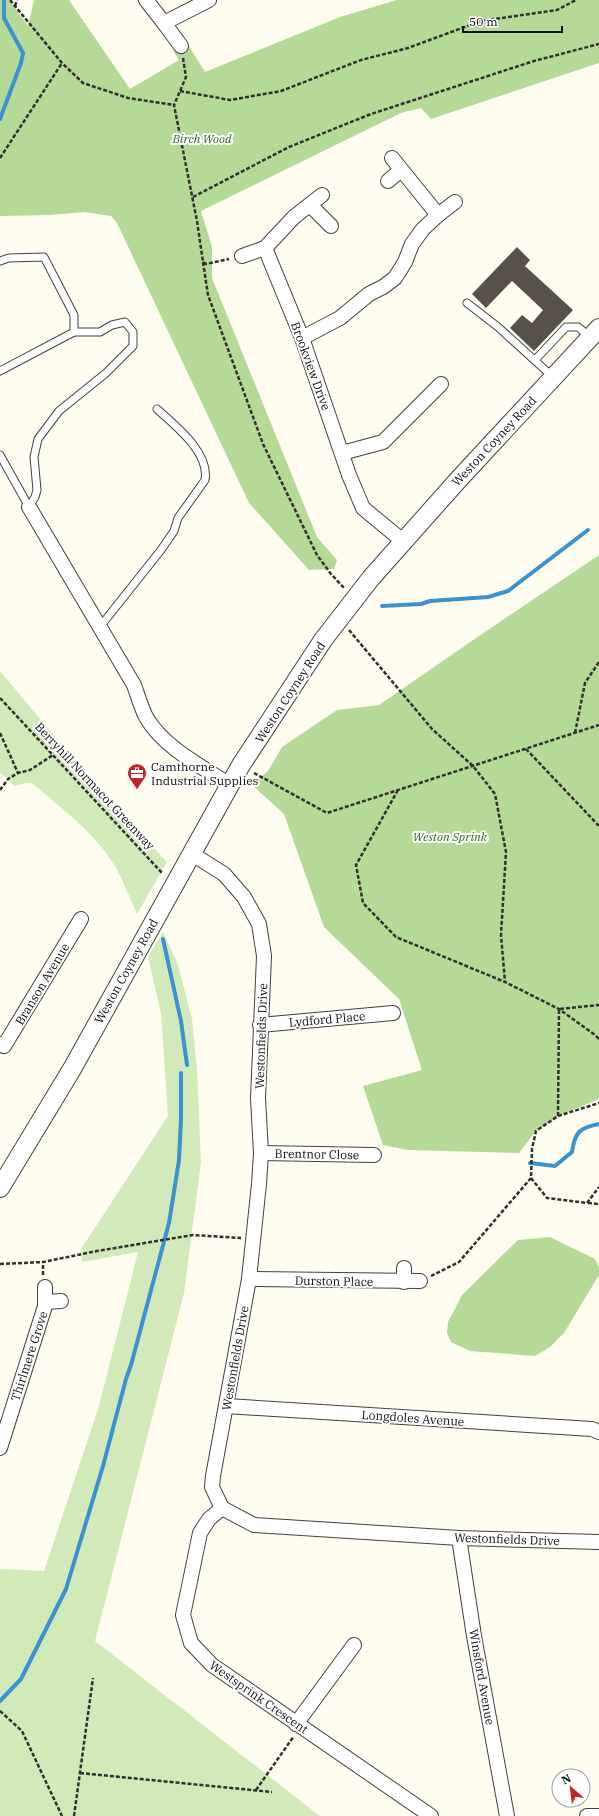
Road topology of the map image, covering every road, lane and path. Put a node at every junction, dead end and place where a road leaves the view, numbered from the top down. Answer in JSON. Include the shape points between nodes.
{"nodes":[{"id":1,"x":10,"y":0,"type":"edge"},
{"id":2,"x":17,"y":0,"type":"edge"},
{"id":3,"x":146,"y":0,"type":"edge"},
{"id":4,"x":209,"y":0,"type":"edge"},
{"id":5,"x":576,"y":0,"type":"edge"},
{"id":6,"x":15,"y":6,"type":"junction"},
{"id":7,"x":164,"y":23,"type":"junction"},
{"id":8,"x":599,"y":44,"type":"edge"},
{"id":9,"x":181,"y":46,"type":"joint"},
{"id":10,"x":62,"y":63,"type":"junction"},
{"id":11,"x":180,"y":90,"type":"junction"},
{"id":12,"x":174,"y":105,"type":"junction"},
{"id":13,"x":0,"y":158,"type":"edge"},
{"id":14,"x":392,"y":158,"type":"dead end"},
{"id":15,"x":401,"y":170,"type":"junction"},
{"id":16,"x":388,"y":181,"type":"dead end"},
{"id":17,"x":322,"y":195,"type":"dead end"},
{"id":18,"x":193,"y":197,"type":"junction"},
{"id":19,"x":455,"y":202,"type":"dead end"},
{"id":20,"x":310,"y":205,"type":"junction"},
{"id":21,"x":438,"y":215,"type":"junction"},
{"id":22,"x":331,"y":226,"type":"dead end"},
{"id":23,"x":265,"y":248,"type":"junction"},
{"id":24,"x":242,"y":256,"type":"joint"},
{"id":25,"x":0,"y":261,"type":"edge"},
{"id":26,"x":203,"y":262,"type":"junction"},
{"id":27,"x":467,"y":303,"type":"dead end"},
{"id":28,"x":74,"y":332,"type":"junction"},
{"id":29,"x":594,"y":333,"type":"edge"},
{"id":30,"x":302,"y":338,"type":"junction"},
{"id":31,"x":535,"y":360,"type":"junction"},
{"id":32,"x":0,"y":370,"type":"edge"},
{"id":33,"x":553,"y":378,"type":"junction"},
{"id":34,"x":441,"y":384,"type":"dead end"},
{"id":35,"x":157,"y":409,"type":"dead end"},
{"id":36,"x":342,"y":453,"type":"junction"},
{"id":37,"x":0,"y":457,"type":"edge"},
{"id":38,"x":29,"y":507,"type":"junction"},
{"id":39,"x":404,"y":542,"type":"junction"},
{"id":40,"x":355,"y":599,"type":"junction"},
{"id":41,"x":340,"y":619,"type":"junction"},
{"id":42,"x":99,"y":628,"type":"junction"},
{"id":43,"x":599,"y":662,"type":"edge"},
{"id":44,"x":0,"y":698,"type":"edge"},
{"id":45,"x":599,"y":725,"type":"edge"},
{"id":46,"x":0,"y":733,"type":"edge"},
{"id":47,"x":575,"y":733,"type":"junction"},
{"id":48,"x":526,"y":749,"type":"junction"},
{"id":49,"x":53,"y":755,"type":"junction"},
{"id":50,"x":241,"y":766,"type":"junction"},
{"id":51,"x":473,"y":766,"type":"junction"},
{"id":52,"x":18,"y":773,"type":"junction"},
{"id":53,"x":230,"y":785,"type":"junction"},
{"id":54,"x":0,"y":790,"type":"edge"},
{"id":55,"x":398,"y":790,"type":"junction"},
{"id":56,"x":599,"y":826,"type":"edge"},
{"id":57,"x":192,"y":854,"type":"junction"},
{"id":58,"x":170,"y":891,"type":"junction"},
{"id":59,"x":81,"y":919,"type":"dead end"},
{"id":60,"x":505,"y":982,"type":"junction"},
{"id":61,"x":599,"y":1005,"type":"edge"},
{"id":62,"x":559,"y":1009,"type":"junction"},
{"id":63,"x":394,"y":1013,"type":"dead end"},
{"id":64,"x":260,"y":1025,"type":"junction"},
{"id":65,"x":599,"y":1039,"type":"edge"},
{"id":66,"x":0,"y":1044,"type":"edge"},
{"id":67,"x":599,"y":1103,"type":"edge"},
{"id":68,"x":558,"y":1116,"type":"junction"},
{"id":69,"x":261,"y":1153,"type":"junction"},
{"id":70,"x":374,"y":1155,"type":"dead end"},
{"id":71,"x":531,"y":1178,"type":"junction"},
{"id":72,"x":599,"y":1187,"type":"edge"},
{"id":73,"x":0,"y":1188,"type":"edge"},
{"id":74,"x":587,"y":1203,"type":"junction"},
{"id":75,"x":599,"y":1204,"type":"edge"},
{"id":76,"x":252,"y":1239,"type":"junction"},
{"id":77,"x":0,"y":1264,"type":"edge"},
{"id":78,"x":404,"y":1268,"type":"dead end"},
{"id":79,"x":249,"y":1279,"type":"junction"},
{"id":80,"x":420,"y":1281,"type":"joint"},
{"id":81,"x":404,"y":1282,"type":"junction"},
{"id":82,"x":45,"y":1287,"type":"dead end"},
{"id":83,"x":61,"y":1301,"type":"dead end"},
{"id":84,"x":45,"y":1302,"type":"junction"},
{"id":85,"x":226,"y":1406,"type":"junction"},
{"id":86,"x":599,"y":1432,"type":"edge"},
{"id":87,"x":0,"y":1448,"type":"edge"},
{"id":88,"x":222,"y":1508,"type":"junction"},
{"id":89,"x":459,"y":1538,"type":"junction"},
{"id":90,"x":599,"y":1542,"type":"edge"},
{"id":91,"x":354,"y":1645,"type":"dead end"},
{"id":92,"x":93,"y":1678,"type":"dead end"},
{"id":93,"x":0,"y":1711,"type":"edge"},
{"id":94,"x":297,"y":1728,"type":"junction"},
{"id":95,"x":80,"y":1773,"type":"junction"},
{"id":96,"x":256,"y":1790,"type":"junction"},
{"id":97,"x":272,"y":1792,"type":"dead end"},
{"id":98,"x":62,"y":1816,"type":"edge"},
{"id":99,"x":74,"y":1816,"type":"edge"},
{"id":100,"x":431,"y":1816,"type":"edge"},
{"id":101,"x":507,"y":1816,"type":"edge"},
{"id":102,"x":588,"y":1816,"type":"edge"},
{"id":103,"x":599,"y":1816,"type":"edge"}],
"edges":[{"from":1,"to":6,"type":"path"},
{"from":2,"to":6,"type":"path"},
{"from":3,"to":7,"type":"street"},
{"from":4,"to":7,"type":"street"},
{"from":5,"to":11,"type":"path","via":[[557,10],[481,21],[408,48],[361,60],[281,91],[230,100]]},
{"from":6,"to":10,"type":"path"},
{"from":7,"to":9,"type":"street"},
{"from":8,"to":18,"type":"path","via":[[534,61],[371,114],[289,147]]},
{"from":9,"to":11,"type":"path","via":[[186,77]]},
{"from":10,"to":12,"type":"path","via":[[83,83],[128,98]]},
{"from":10,"to":13,"type":"path"},
{"from":11,"to":12,"type":"path"},
{"from":12,"to":18,"type":"path"},
{"from":14,"to":15,"type":"street"},
{"from":15,"to":16,"type":"street"},
{"from":15,"to":21,"type":"street"},
{"from":17,"to":20,"type":"street"},
{"from":18,"to":26,"type":"path"},
{"from":19,"to":21,"type":"street"},
{"from":20,"to":22,"type":"street"},
{"from":20,"to":23,"type":"street"},
{"from":21,"to":30,"type":"street","via":[[412,244],[395,278],[383,288],[369,294],[340,318]]},
{"from":23,"to":24,"type":"street"},
{"from":23,"to":30,"type":"street","name":"Brookview Drive"},
{"from":24,"to":26,"type":"path","via":[[206,264]]},
{"from":25,"to":28,"type":"lane","via":[[9,258],[44,258],[74,315]]},
{"from":26,"to":40,"type":"path","via":[[208,295],[263,444],[317,555]]},
{"from":27,"to":31,"type":"lane"},
{"from":28,"to":32,"type":"lane"},
{"from":28,"to":38,"type":"lane","via":[[100,332],[112,325],[125,322],[133,332],[133,346],[106,373],[59,411],[38,438],[34,457],[37,490]]},
{"from":29,"to":31,"type":"lane","via":[[578,327],[566,327]]},
{"from":29,"to":33,"type":"street","name":"Weston Coyney Road"},
{"from":30,"to":36,"type":"street","name":"Brookview Drive"},
{"from":31,"to":33,"type":"lane"},
{"from":33,"to":39,"type":"street","name":"Weston Coyney Road"},
{"from":34,"to":36,"type":"street","via":[[383,442]]},
{"from":35,"to":42,"type":"lane","via":[[194,444],[206,474],[205,480],[178,518],[174,531],[161,550]]},
{"from":36,"to":39,"type":"street","name":"Brookview Drive","via":[[363,508]]},
{"from":37,"to":38,"type":"lane"},
{"from":38,"to":42,"type":"street"},
{"from":39,"to":40,"type":"street","name":"Weston Coyney Road"},
{"from":40,"to":41,"type":"street","name":"Weston Coyney Road"},
{"from":41,"to":50,"type":"street","name":"Weston Coyney Road","via":[[323,640]]},
{"from":41,"to":51,"type":"path","via":[[432,729]]},
{"from":42,"to":53,"type":"street","via":[[134,685],[146,717],[158,733],[173,747]]},
{"from":43,"to":47,"type":"path","via":[[585,683]]},
{"from":44,"to":49,"type":"path","name":"Berryhill Normacot Greenway"},
{"from":45,"to":47,"type":"path"},
{"from":46,"to":52,"type":"path"},
{"from":47,"to":48,"type":"path"},
{"from":48,"to":51,"type":"path"},
{"from":48,"to":56,"type":"path"},
{"from":49,"to":52,"type":"path","via":[[30,770]]},
{"from":49,"to":58,"type":"path","name":"Berryhill Normacot Greenway","via":[[162,872]]},
{"from":50,"to":53,"type":"street","name":"Weston Coyney Road"},
{"from":50,"to":55,"type":"path","via":[[327,813]]},
{"from":51,"to":55,"type":"path"},
{"from":51,"to":60,"type":"path","via":[[495,794],[506,852],[500,935]]},
{"from":52,"to":54,"type":"path","via":[[8,779]]},
{"from":53,"to":57,"type":"street","name":"Weston Coyney Road"},
{"from":55,"to":60,"type":"path","via":[[356,866],[363,903],[396,937]]},
{"from":57,"to":58,"type":"street","name":"Weston Coyney Road"},
{"from":57,"to":64,"type":"street","name":"Westonfields Drive","via":[[224,874],[244,897],[259,924],[264,956]]},
{"from":58,"to":73,"type":"street","name":"Weston Coyney Road","via":[[72,1069]]},
{"from":59,"to":66,"type":"street","name":"Branson Avenue","via":[[4,1046]]},
{"from":60,"to":62,"type":"path"},
{"from":61,"to":62,"type":"path"},
{"from":62,"to":65,"type":"path"},
{"from":62,"to":68,"type":"path"},
{"from":63,"to":64,"type":"street","name":"Lydford Place"},
{"from":64,"to":69,"type":"street","name":"Westonfields Drive","via":[[258,1105]]},
{"from":67,"to":68,"type":"path"},
{"from":68,"to":71,"type":"path","via":[[536,1131],[532,1149]]},
{"from":69,"to":70,"type":"street","name":"Brentnor Close"},
{"from":69,"to":76,"type":"street","name":"Westonfields Drive"},
{"from":71,"to":74,"type":"path","via":[[547,1198]]},
{"from":71,"to":80,"type":"path","via":[[459,1262]]},
{"from":72,"to":74,"type":"path"},
{"from":74,"to":75,"type":"path"},
{"from":76,"to":77,"type":"path","via":[[193,1235],[44,1262]]},
{"from":76,"to":79,"type":"street","name":"Westonfields Drive"},
{"from":78,"to":81,"type":"street"},
{"from":79,"to":81,"type":"street","name":"Durston Place"},
{"from":79,"to":85,"type":"street","name":"Westonfields Drive"},
{"from":80,"to":81,"type":"street","name":"Durston Place"},
{"from":82,"to":84,"type":"street","name":"Thirlmere Grove"},
{"from":83,"to":84,"type":"street"},
{"from":84,"to":87,"type":"street","name":"Thirlmere Grove"},
{"from":85,"to":86,"type":"street","name":"Longdoles Avenue","via":[[592,1429]]},
{"from":85,"to":88,"type":"street","name":"Westonfields Drive","via":[[212,1487]]},
{"from":88,"to":89,"type":"street","name":"Westonfields Drive","via":[[254,1525]]},
{"from":88,"to":94,"type":"street","name":"Westsprink Crescent","via":[[209,1519],[200,1533],[183,1615],[188,1634],[192,1643],[212,1665]]},
{"from":89,"to":90,"type":"street","name":"Westonfields Drive"},
{"from":89,"to":101,"type":"street","name":"Winsford Avenue"},
{"from":91,"to":94,"type":"street"},
{"from":92,"to":95,"type":"path"},
{"from":93,"to":98,"type":"path","via":[[22,1731]]},
{"from":94,"to":96,"type":"path"},
{"from":94,"to":100,"type":"street","name":"Westsprink Crescent"},
{"from":95,"to":96,"type":"path"},
{"from":95,"to":99,"type":"path"},
{"from":96,"to":97,"type":"path"},
{"from":102,"to":103,"type":"street"}]}
